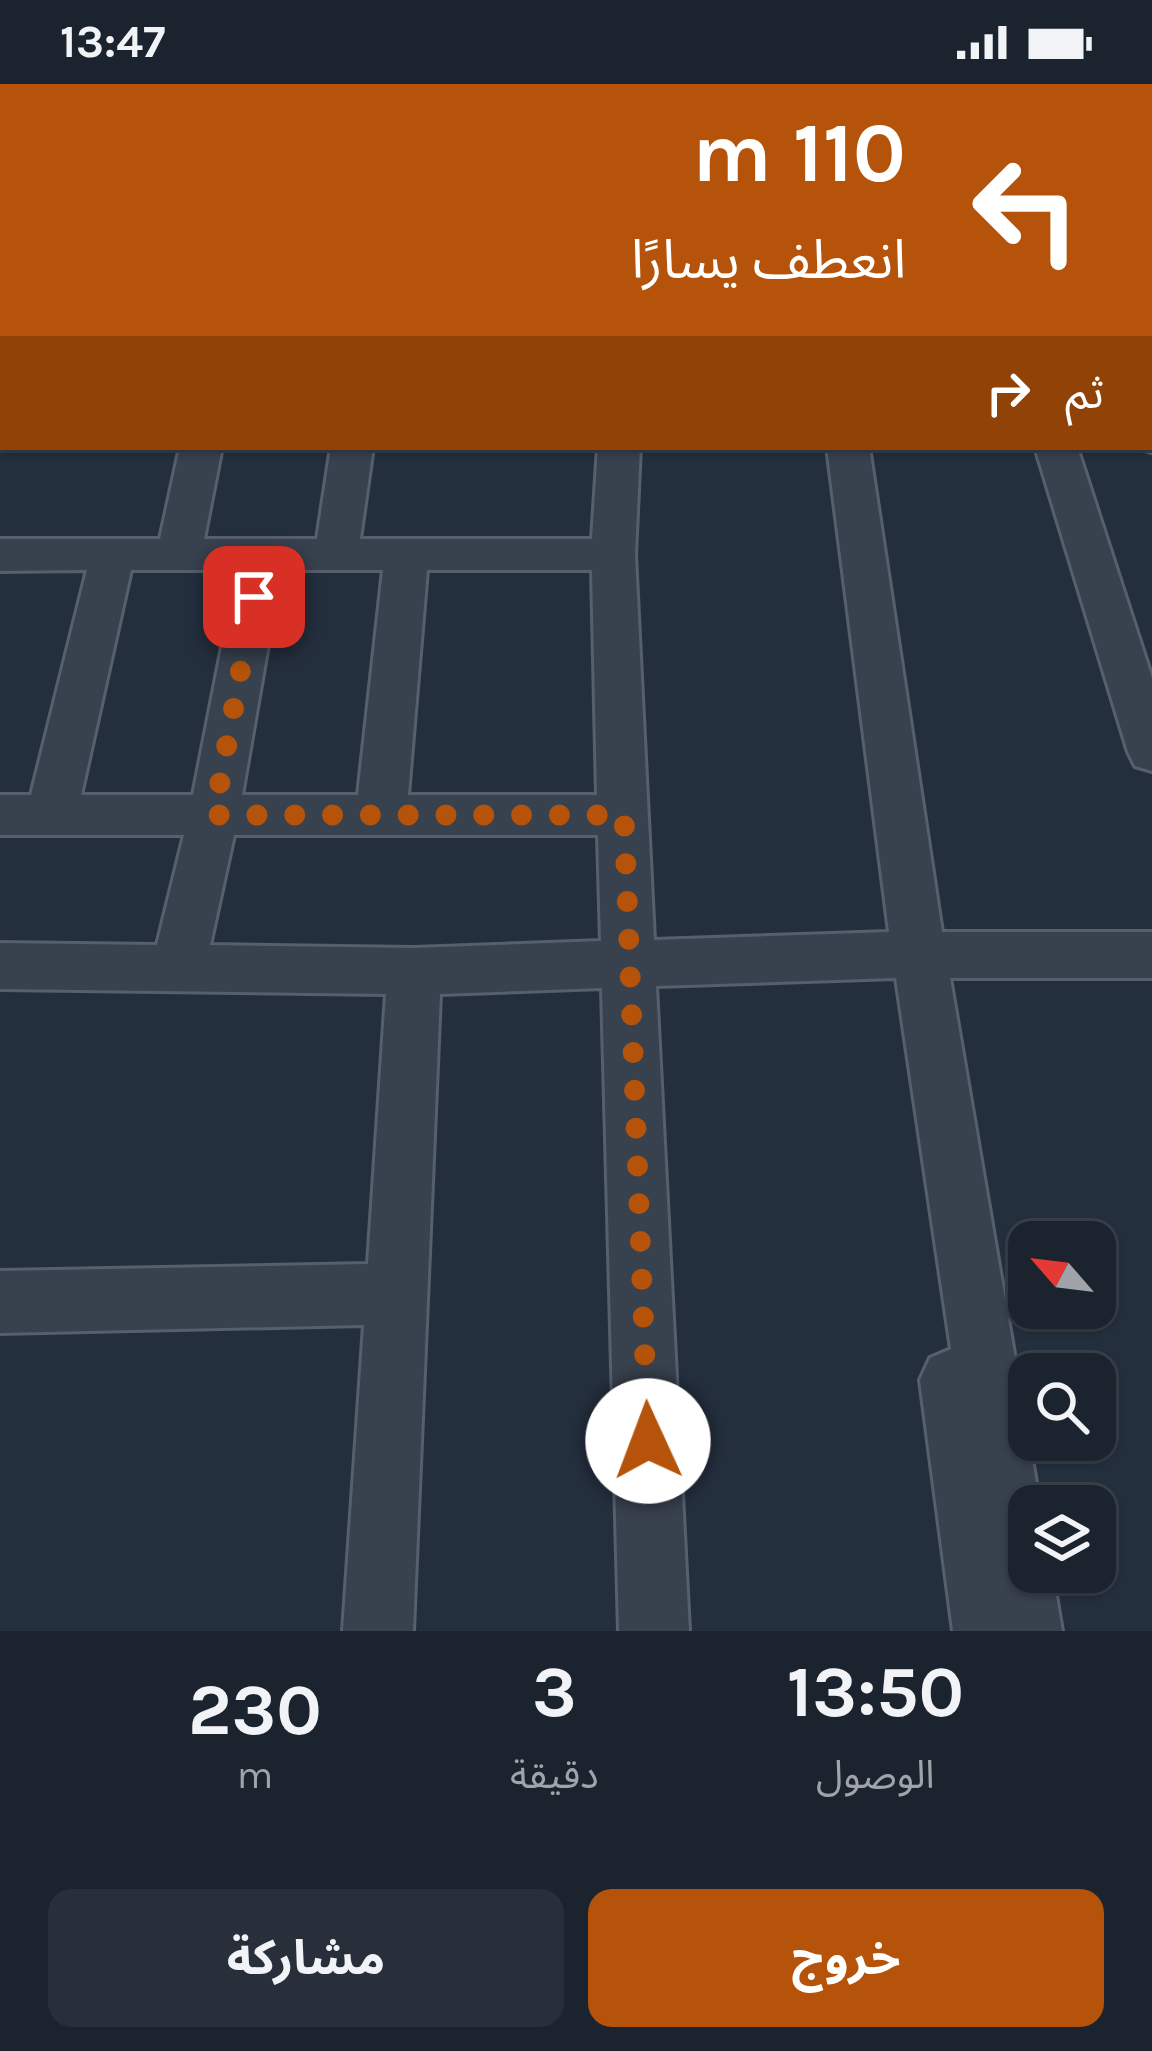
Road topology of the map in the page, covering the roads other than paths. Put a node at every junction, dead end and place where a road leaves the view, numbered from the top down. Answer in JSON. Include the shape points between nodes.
{"nodes":[{"id":1,"x":200,"y":450,"type":"edge"},
{"id":2,"x":352,"y":450,"type":"edge"},
{"id":3,"x":619,"y":450,"type":"edge"},
{"id":4,"x":820,"y":450,"type":"edge"},
{"id":5,"x":848,"y":450,"type":"edge"},
{"id":6,"x":1057,"y":450,"type":"edge"},
{"id":7,"x":113,"y":554,"type":"junction"},
{"id":8,"x":178,"y":554,"type":"junction"},
{"id":9,"x":262,"y":554,"type":"junction"},
{"id":10,"x":336,"y":554,"type":"junction"},
{"id":11,"x":0,"y":555,"type":"edge"},
{"id":12,"x":406,"y":555,"type":"junction"},
{"id":13,"x":613,"y":555,"type":"junction"},
{"id":14,"x":1139,"y":667,"type":"edge"},
{"id":15,"x":1152,"y":752,"type":"edge"},
{"id":16,"x":0,"y":814,"type":"edge"},
{"id":17,"x":51,"y":815,"type":"junction"},
{"id":18,"x":214,"y":815,"type":"junction"},
{"id":19,"x":624,"y":815,"type":"junction"},
{"id":20,"x":381,"y":816,"type":"junction"},
{"id":21,"x":905,"y":955,"type":"junction"},
{"id":22,"x":1152,"y":955,"type":"edge"},
{"id":23,"x":631,"y":964,"type":"junction"},
{"id":24,"x":0,"y":965,"type":"edge"},
{"id":25,"x":178,"y":968,"type":"junction"},
{"id":26,"x":414,"y":971,"type":"junction"},
{"id":27,"x":394,"y":1294,"type":"junction"},
{"id":28,"x":0,"y":1303,"type":"edge"},
{"id":29,"x":378,"y":1631,"type":"edge"},
{"id":30,"x":654,"y":1631,"type":"edge"},
{"id":31,"x":988,"y":1631,"type":"edge"},
{"id":32,"x":1027,"y":1631,"type":"edge"}],
"edges":[{"from":1,"to":8,"type":"street"},
{"from":2,"to":10,"type":"street"},
{"from":3,"to":13,"type":"street"},
{"from":4,"to":21,"type":"street"},
{"from":5,"to":21,"type":"street"},
{"from":6,"to":14,"type":"street"},
{"from":7,"to":8,"type":"street"},
{"from":7,"to":11,"type":"street"},
{"from":7,"to":17,"type":"street"},
{"from":8,"to":9,"type":"street"},
{"from":9,"to":10,"type":"street"},
{"from":9,"to":18,"type":"street"},
{"from":10,"to":12,"type":"street"},
{"from":12,"to":13,"type":"street"},
{"from":12,"to":20,"type":"street"},
{"from":13,"to":19,"type":"street"},
{"from":14,"to":15,"type":"street"},
{"from":16,"to":17,"type":"street"},
{"from":17,"to":18,"type":"street"},
{"from":18,"to":20,"type":"street"},
{"from":18,"to":25,"type":"street"},
{"from":19,"to":20,"type":"street"},
{"from":19,"to":23,"type":"street"},
{"from":21,"to":22,"type":"street"},
{"from":21,"to":23,"type":"street"},
{"from":21,"to":31,"type":"street"},
{"from":21,"to":32,"type":"street"},
{"from":23,"to":26,"type":"street"},
{"from":23,"to":30,"type":"street"},
{"from":24,"to":25,"type":"street"},
{"from":25,"to":26,"type":"street"},
{"from":26,"to":27,"type":"street"},
{"from":27,"to":28,"type":"street"},
{"from":27,"to":29,"type":"street"}]}
